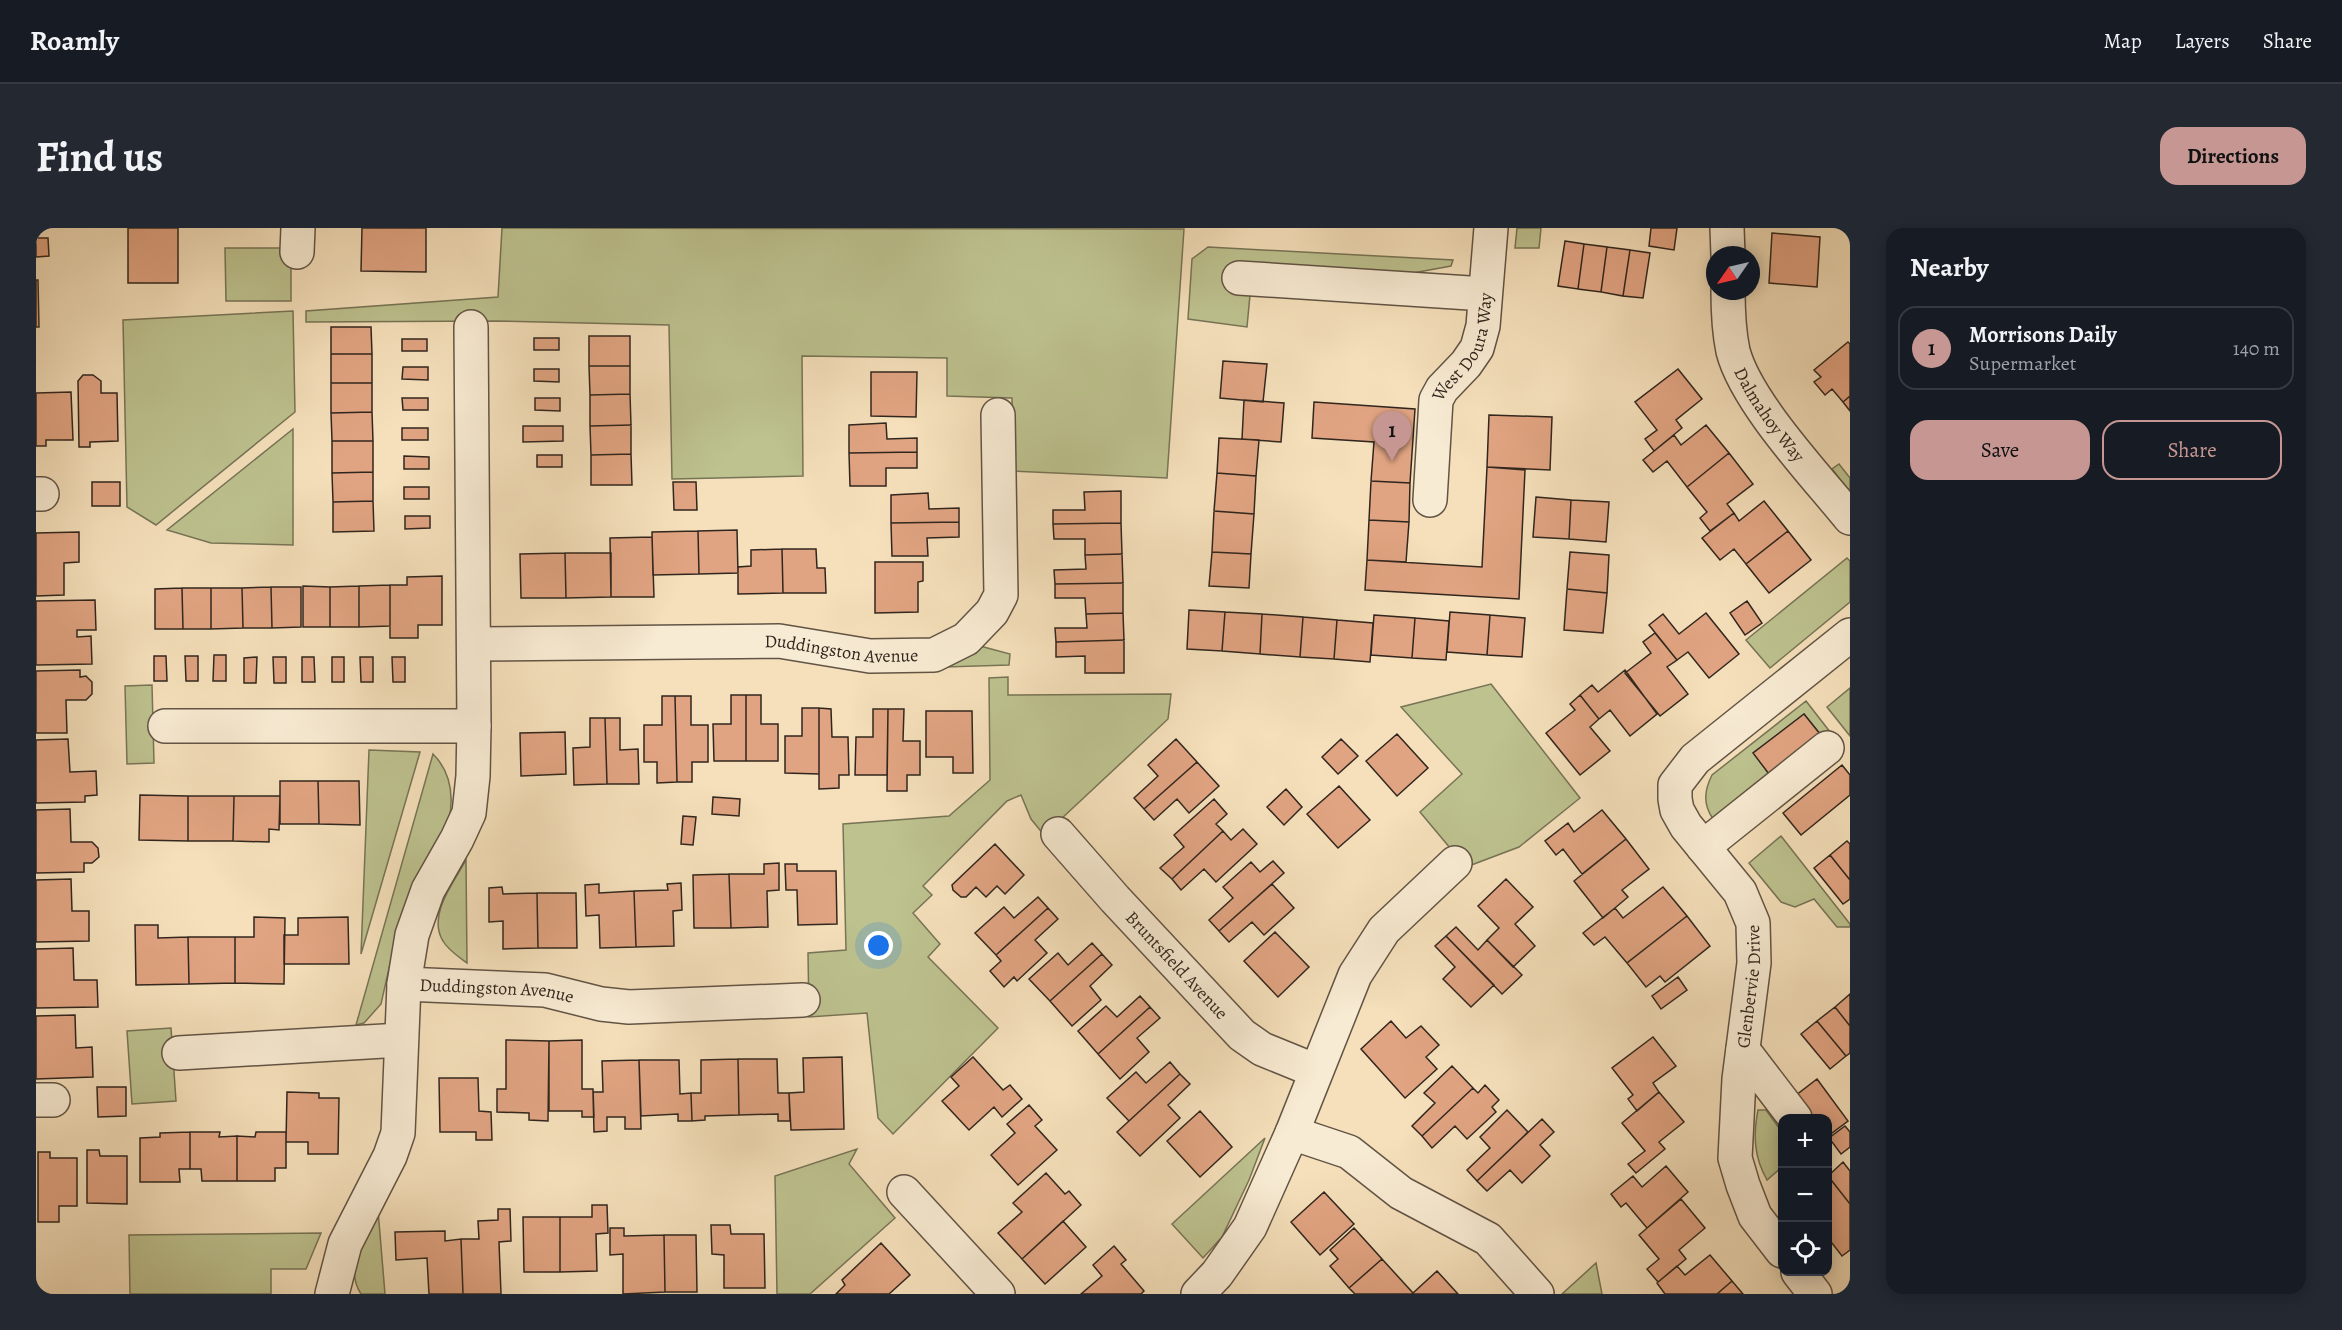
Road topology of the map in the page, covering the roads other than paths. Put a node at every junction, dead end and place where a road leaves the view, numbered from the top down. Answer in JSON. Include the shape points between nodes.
{"nodes":[{"id":1,"x":1491,"y":228,"type":"edge"},
{"id":2,"x":1727,"y":228,"type":"edge"},
{"id":3,"x":1728,"y":246,"type":"edge"},
{"id":4,"x":1239,"y":278,"type":"dead end"},
{"id":5,"x":1485,"y":294,"type":"junction"},
{"id":6,"x":1729,"y":300,"type":"edge"},
{"id":7,"x":471,"y":327,"type":"dead end"},
{"id":8,"x":998,"y":415,"type":"dead end"},
{"id":9,"x":1430,"y":500,"type":"dead end"},
{"id":10,"x":1850,"y":518,"type":"edge"},
{"id":11,"x":1850,"y":635,"type":"edge"},
{"id":12,"x":474,"y":644,"type":"junction"},
{"id":13,"x":165,"y":726,"type":"dead end"},
{"id":14,"x":474,"y":726,"type":"junction"},
{"id":15,"x":1827,"y":748,"type":"dead end"},
{"id":16,"x":1058,"y":834,"type":"dead end"},
{"id":17,"x":1703,"y":847,"type":"junction"},
{"id":18,"x":1455,"y":863,"type":"dead end"},
{"id":19,"x":405,"y":984,"type":"junction"},
{"id":20,"x":803,"y":1000,"type":"dead end"},
{"id":21,"x":401,"y":1040,"type":"junction"},
{"id":22,"x":1743,"y":1050,"type":"junction"},
{"id":23,"x":179,"y":1053,"type":"dead end"},
{"id":24,"x":1316,"y":1071,"type":"junction"},
{"id":25,"x":1791,"y":1114,"type":"edge"},
{"id":26,"x":1292,"y":1133,"type":"junction"},
{"id":27,"x":904,"y":1192,"type":"dead end"},
{"id":28,"x":1778,"y":1246,"type":"edge"},
{"id":29,"x":1801,"y":1276,"type":"edge"},
{"id":30,"x":332,"y":1294,"type":"edge"},
{"id":31,"x":998,"y":1294,"type":"edge"},
{"id":32,"x":1198,"y":1294,"type":"edge"},
{"id":33,"x":1537,"y":1294,"type":"edge"},
{"id":34,"x":1815,"y":1294,"type":"edge"}],
"edges":[{"from":1,"to":5,"type":"street","name":"West Doura Way"},
{"from":2,"to":3,"type":"street"},
{"from":4,"to":5,"type":"street"},
{"from":5,"to":9,"type":"street","name":"West Doura Way","via":[[1477,348],[1436,400]]},
{"from":6,"to":10,"type":"street","name":"Dalmahoy Way","via":[[1734,352],[1743,377],[1770,418]]},
{"from":7,"to":12,"type":"street","name":"Duddingston Avenue"},
{"from":8,"to":12,"type":"street","name":"Duddingston Avenue","via":[[1000,595],[992,612],[966,639],[951,648],[934,655],[870,656],[779,641]]},
{"from":11,"to":17,"type":"street","name":"Glenbervie Drive","via":[[1681,774],[1675,785],[1677,810]]},
{"from":12,"to":14,"type":"street","name":"Duddingston Avenue"},
{"from":13,"to":14,"type":"street"},
{"from":14,"to":19,"type":"street","name":"Duddingston Avenue","via":[[469,813],[428,890],[412,935]]},
{"from":15,"to":17,"type":"street"},
{"from":16,"to":24,"type":"street","name":"Bruntsfield Avenue","via":[[1242,1035],[1262,1049]]},
{"from":17,"to":22,"type":"street","name":"Glenbervie Drive","via":[[1740,892],[1753,923],[1754,963]]},
{"from":18,"to":24,"type":"street","via":[[1384,930],[1355,975]]},
{"from":19,"to":20,"type":"street","name":"Duddingston Avenue","via":[[544,990],[629,1007]]},
{"from":19,"to":21,"type":"street","name":"Duddingston Avenue"},
{"from":21,"to":23,"type":"street"},
{"from":21,"to":30,"type":"street","name":"Duddingston Avenue","via":[[398,1133],[345,1244]]},
{"from":22,"to":25,"type":"street"},
{"from":22,"to":28,"type":"street","name":"Glenbervie Drive","via":[[1735,1158],[1755,1216]]},
{"from":24,"to":26,"type":"street"},
{"from":26,"to":32,"type":"street","via":[[1250,1227]]},
{"from":26,"to":33,"type":"street","via":[[1349,1152],[1401,1193],[1488,1239]]},
{"from":27,"to":31,"type":"street"},
{"from":29,"to":34,"type":"street"}]}
